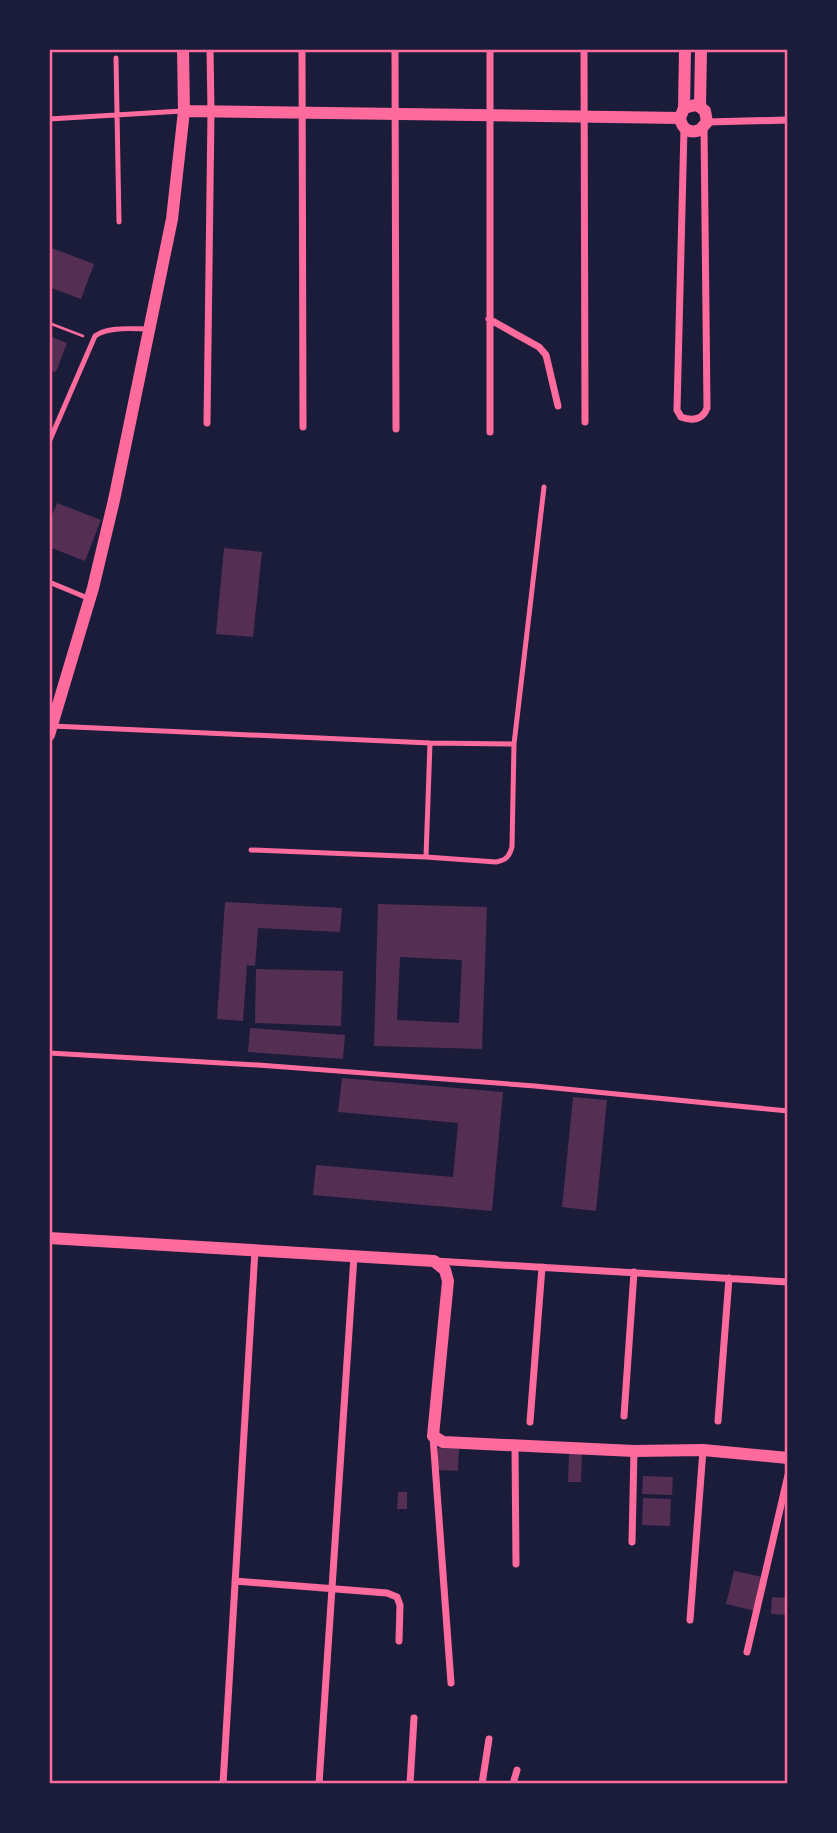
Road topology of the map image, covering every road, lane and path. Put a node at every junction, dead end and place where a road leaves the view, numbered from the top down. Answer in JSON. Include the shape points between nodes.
{"nodes":[{"id":1,"x":183,"y":49,"type":"edge"},
{"id":2,"x":210,"y":49,"type":"edge"},
{"id":3,"x":302,"y":49,"type":"edge"},
{"id":4,"x":395,"y":49,"type":"edge"},
{"id":5,"x":490,"y":49,"type":"edge"},
{"id":6,"x":584,"y":49,"type":"edge"},
{"id":7,"x":685,"y":49,"type":"edge"},
{"id":8,"x":701,"y":49,"type":"edge"},
{"id":9,"x":116,"y":58,"type":"dead end"},
{"id":10,"x":700,"y":107,"type":"junction"},
{"id":11,"x":184,"y":111,"type":"junction"},
{"id":12,"x":211,"y":113,"type":"junction"},
{"id":13,"x":302,"y":114,"type":"junction"},
{"id":14,"x":395,"y":115,"type":"junction"},
{"id":15,"x":118,"y":116,"type":"junction"},
{"id":16,"x":490,"y":116,"type":"junction"},
{"id":17,"x":583,"y":117,"type":"junction"},
{"id":18,"x":683,"y":118,"type":"junction"},
{"id":19,"x":49,"y":119,"type":"edge"},
{"id":20,"x":788,"y":120,"type":"edge"},
{"id":21,"x":706,"y":124,"type":"junction"},
{"id":22,"x":119,"y":222,"type":"dead end"},
{"id":23,"x":489,"y":319,"type":"junction"},
{"id":24,"x":49,"y":323,"type":"edge"},
{"id":25,"x":149,"y":329,"type":"junction"},
{"id":26,"x":93,"y":340,"type":"junction"},
{"id":27,"x":558,"y":406,"type":"dead end"},
{"id":28,"x":585,"y":422,"type":"dead end"},
{"id":29,"x":207,"y":424,"type":"dead end"},
{"id":30,"x":303,"y":427,"type":"dead end"},
{"id":31,"x":396,"y":429,"type":"dead end"},
{"id":32,"x":489,"y":432,"type":"dead end"},
{"id":33,"x":49,"y":442,"type":"edge"},
{"id":34,"x":544,"y":487,"type":"dead end"},
{"id":35,"x":49,"y":582,"type":"edge"},
{"id":36,"x":90,"y":599,"type":"junction"},
{"id":37,"x":51,"y":730,"type":"edge"},
{"id":38,"x":430,"y":743,"type":"junction"},
{"id":39,"x":514,"y":744,"type":"junction"},
{"id":40,"x":251,"y":850,"type":"dead end"},
{"id":41,"x":426,"y":857,"type":"junction"},
{"id":42,"x":49,"y":1054,"type":"edge"},
{"id":43,"x":788,"y":1111,"type":"edge"},
{"id":44,"x":49,"y":1238,"type":"edge"},
{"id":45,"x":255,"y":1250,"type":"junction"},
{"id":46,"x":354,"y":1256,"type":"junction"},
{"id":47,"x":434,"y":1261,"type":"junction"},
{"id":48,"x":542,"y":1267,"type":"junction"},
{"id":49,"x":634,"y":1272,"type":"junction"},
{"id":50,"x":729,"y":1278,"type":"junction"},
{"id":51,"x":788,"y":1282,"type":"edge"},
{"id":52,"x":624,"y":1416,"type":"dead end"},
{"id":53,"x":718,"y":1421,"type":"dead end"},
{"id":54,"x":530,"y":1422,"type":"dead end"},
{"id":55,"x":433,"y":1436,"type":"junction"},
{"id":56,"x":515,"y":1446,"type":"junction"},
{"id":57,"x":703,"y":1450,"type":"junction"},
{"id":58,"x":634,"y":1451,"type":"junction"},
{"id":59,"x":788,"y":1458,"type":"edge"},
{"id":60,"x":788,"y":1475,"type":"edge"},
{"id":61,"x":632,"y":1542,"type":"dead end"},
{"id":62,"x":516,"y":1564,"type":"dead end"},
{"id":63,"x":235,"y":1581,"type":"junction"},
{"id":64,"x":332,"y":1589,"type":"junction"},
{"id":65,"x":690,"y":1620,"type":"dead end"},
{"id":66,"x":399,"y":1641,"type":"dead end"},
{"id":67,"x":747,"y":1652,"type":"dead end"},
{"id":68,"x":451,"y":1683,"type":"dead end"},
{"id":69,"x":414,"y":1718,"type":"dead end"},
{"id":70,"x":489,"y":1739,"type":"dead end"},
{"id":71,"x":517,"y":1770,"type":"dead end"},
{"id":72,"x":223,"y":1784,"type":"edge"},
{"id":73,"x":319,"y":1784,"type":"edge"},
{"id":74,"x":410,"y":1784,"type":"edge"},
{"id":75,"x":482,"y":1784,"type":"edge"},
{"id":76,"x":513,"y":1784,"type":"edge"}],
"edges":[{"from":1,"to":11,"type":"street"},
{"from":2,"to":12,"type":"street"},
{"from":3,"to":13,"type":"street"},
{"from":4,"to":14,"type":"street"},
{"from":5,"to":16,"type":"street"},
{"from":6,"to":17,"type":"street"},
{"from":7,"to":18,"type":"street"},
{"from":8,"to":10,"type":"street"},
{"from":9,"to":15,"type":"lane"},
{"from":10,"to":18,"type":"street","via":[[690,106]]},
{"from":10,"to":21,"type":"street"},
{"from":11,"to":12,"type":"street"},
{"from":11,"to":15,"type":"lane"},
{"from":11,"to":25,"type":"street","via":[[172,219]]},
{"from":12,"to":13,"type":"street"},
{"from":12,"to":29,"type":"street"},
{"from":13,"to":14,"type":"street"},
{"from":13,"to":30,"type":"street"},
{"from":14,"to":16,"type":"street"},
{"from":14,"to":31,"type":"street"},
{"from":15,"to":19,"type":"lane"},
{"from":15,"to":22,"type":"lane"},
{"from":16,"to":17,"type":"street"},
{"from":16,"to":23,"type":"street"},
{"from":17,"to":18,"type":"street"},
{"from":17,"to":28,"type":"street"},
{"from":18,"to":21,"type":"street","via":[[695,132]]},
{"from":18,"to":21,"type":"street","via":[[677,410],[681,417],[696,419],[707,408]]},
{"from":20,"to":21,"type":"street"},
{"from":23,"to":27,"type":"street","via":[[546,355]]},
{"from":23,"to":32,"type":"street"},
{"from":24,"to":26,"type":"path"},
{"from":25,"to":26,"type":"lane","via":[[103,331]]},
{"from":25,"to":36,"type":"street"},
{"from":26,"to":33,"type":"lane"},
{"from":34,"to":39,"type":"lane"},
{"from":35,"to":36,"type":"lane"},
{"from":36,"to":37,"type":"street"},
{"from":37,"to":38,"type":"lane"},
{"from":38,"to":39,"type":"lane"},
{"from":38,"to":41,"type":"lane"},
{"from":39,"to":41,"type":"lane","via":[[510,855],[496,862]]},
{"from":40,"to":41,"type":"lane"},
{"from":42,"to":43,"type":"lane","via":[[535,1086]]},
{"from":44,"to":45,"type":"street"},
{"from":45,"to":46,"type":"street"},
{"from":45,"to":63,"type":"street"},
{"from":46,"to":47,"type":"street"},
{"from":46,"to":64,"type":"street"},
{"from":47,"to":48,"type":"street"},
{"from":47,"to":55,"type":"street","via":[[445,1270],[448,1281]]},
{"from":48,"to":49,"type":"street"},
{"from":48,"to":54,"type":"street"},
{"from":49,"to":50,"type":"street"},
{"from":49,"to":52,"type":"street"},
{"from":50,"to":51,"type":"street"},
{"from":50,"to":53,"type":"street"},
{"from":55,"to":56,"type":"street","via":[[451,1443]]},
{"from":55,"to":68,"type":"street"},
{"from":56,"to":58,"type":"street"},
{"from":56,"to":62,"type":"street"},
{"from":57,"to":58,"type":"street"},
{"from":57,"to":59,"type":"street"},
{"from":57,"to":65,"type":"street"},
{"from":58,"to":61,"type":"street"},
{"from":60,"to":67,"type":"street"},
{"from":63,"to":64,"type":"street"},
{"from":63,"to":72,"type":"street"},
{"from":64,"to":66,"type":"street","via":[[397,1597]]},
{"from":64,"to":73,"type":"street"},
{"from":69,"to":74,"type":"street"},
{"from":70,"to":75,"type":"street"},
{"from":71,"to":76,"type":"street"}]}
